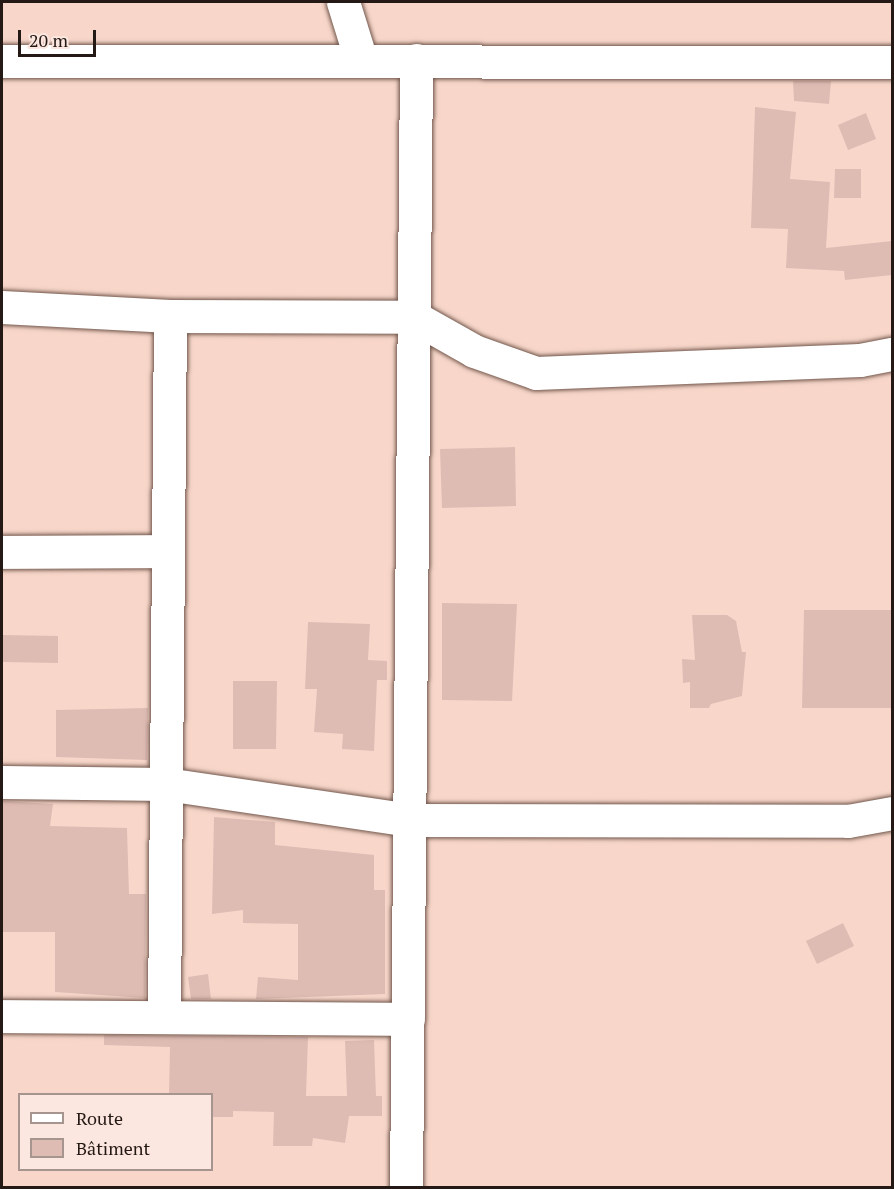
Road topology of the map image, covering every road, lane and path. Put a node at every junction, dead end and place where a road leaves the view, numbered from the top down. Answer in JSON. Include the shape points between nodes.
{"nodes":[{"id":1,"x":343,"y":2,"type":"edge"},
{"id":2,"x":2,"y":60,"type":"edge"},
{"id":3,"x":361,"y":60,"type":"junction"},
{"id":4,"x":416,"y":60,"type":"junction"},
{"id":5,"x":892,"y":62,"type":"edge"},
{"id":6,"x":2,"y":307,"type":"edge"},
{"id":7,"x":170,"y":316,"type":"junction"},
{"id":8,"x":414,"y":317,"type":"junction"},
{"id":9,"x":892,"y":354,"type":"edge"},
{"id":10,"x":168,"y":551,"type":"junction"},
{"id":11,"x":2,"y":552,"type":"edge"},
{"id":12,"x":2,"y":783,"type":"edge"},
{"id":13,"x":166,"y":784,"type":"junction"},
{"id":14,"x":892,"y":813,"type":"edge"},
{"id":15,"x":409,"y":820,"type":"junction"},
{"id":16,"x":2,"y":1016,"type":"edge"},
{"id":17,"x":164,"y":1017,"type":"junction"},
{"id":18,"x":408,"y":1019,"type":"junction"},
{"id":19,"x":406,"y":1188,"type":"edge"}],
"edges":[{"from":1,"to":3,"type":"street"},
{"from":2,"to":3,"type":"street"},
{"from":3,"to":4,"type":"street"},
{"from":4,"to":5,"type":"street"},
{"from":4,"to":8,"type":"street"},
{"from":6,"to":7,"type":"street"},
{"from":7,"to":8,"type":"street"},
{"from":7,"to":10,"type":"street"},
{"from":8,"to":9,"type":"street","via":[[474,351],[536,373],[860,360]]},
{"from":8,"to":15,"type":"street"},
{"from":10,"to":11,"type":"street"},
{"from":10,"to":13,"type":"street"},
{"from":12,"to":13,"type":"street"},
{"from":13,"to":15,"type":"street"},
{"from":13,"to":17,"type":"street"},
{"from":14,"to":15,"type":"street","via":[[848,821]]},
{"from":15,"to":18,"type":"street"},
{"from":16,"to":17,"type":"street"},
{"from":17,"to":18,"type":"street"},
{"from":18,"to":19,"type":"street"}]}
